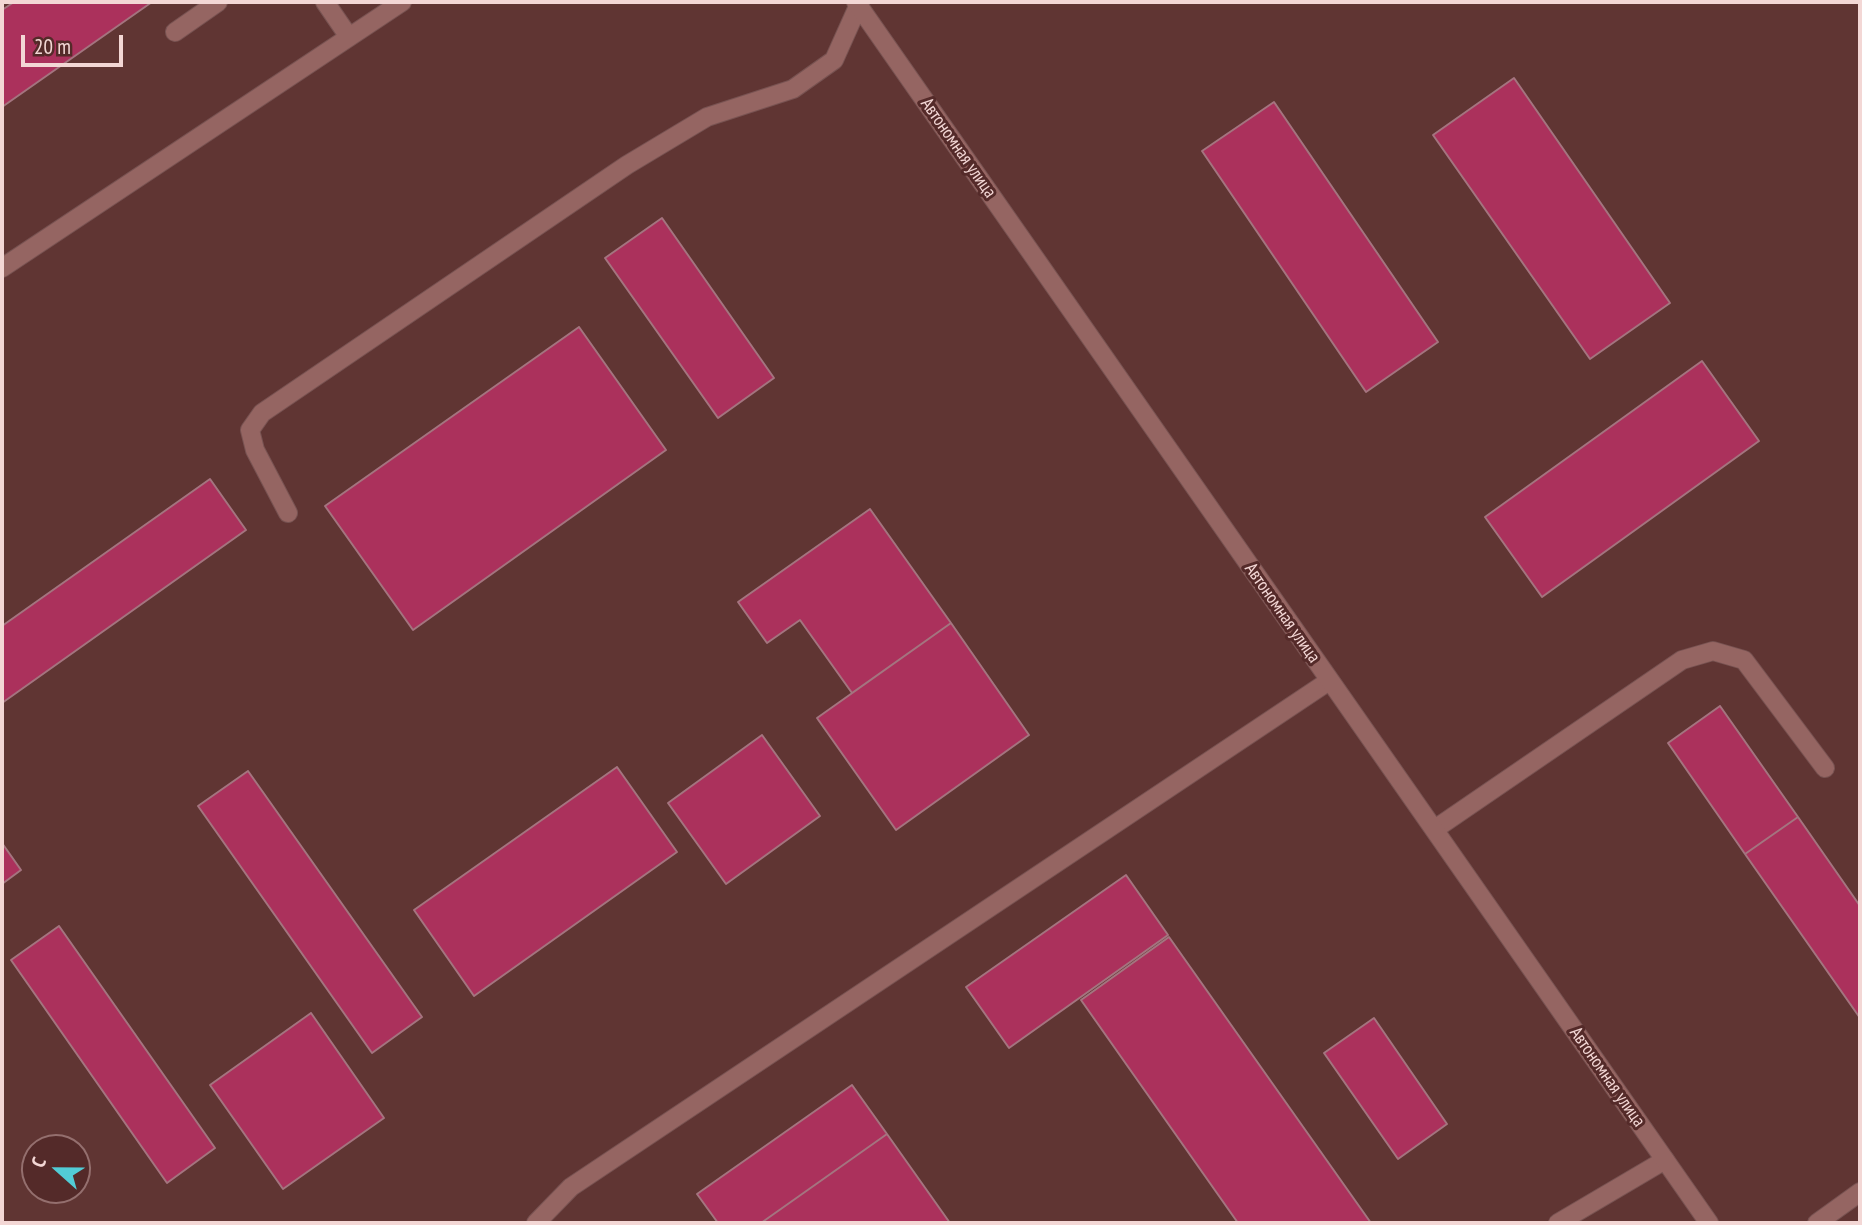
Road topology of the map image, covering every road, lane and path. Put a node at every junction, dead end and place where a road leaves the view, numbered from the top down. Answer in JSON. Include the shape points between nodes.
{"nodes":[{"id":1,"x":218,"y":2,"type":"edge"},
{"id":2,"x":325,"y":2,"type":"edge"},
{"id":3,"x":402,"y":2,"type":"edge"},
{"id":4,"x":858,"y":2,"type":"edge"},
{"id":5,"x":175,"y":32,"type":"dead end"},
{"id":6,"x":349,"y":37,"type":"junction"},
{"id":7,"x":2,"y":268,"type":"edge"},
{"id":8,"x":288,"y":513,"type":"dead end"},
{"id":9,"x":1329,"y":681,"type":"junction"},
{"id":10,"x":1825,"y":768,"type":"dead end"},
{"id":11,"x":1435,"y":829,"type":"junction"},
{"id":12,"x":1665,"y":1160,"type":"junction"},
{"id":13,"x":1860,"y":1192,"type":"edge"},
{"id":14,"x":536,"y":1223,"type":"edge"},
{"id":15,"x":1558,"y":1223,"type":"edge"},
{"id":16,"x":1709,"y":1223,"type":"edge"},
{"id":17,"x":1817,"y":1223,"type":"edge"}],
"edges":[{"from":1,"to":5,"type":"street"},
{"from":2,"to":6,"type":"street"},
{"from":3,"to":6,"type":"street"},
{"from":4,"to":8,"type":"street","via":[[835,60],[793,89],[707,117],[627,165],[262,413],[250,430],[255,450]]},
{"from":4,"to":9,"type":"street","name":"Автономная улица"},
{"from":6,"to":7,"type":"street"},
{"from":9,"to":11,"type":"street","name":"Автономная улица"},
{"from":9,"to":14,"type":"street","via":[[571,1187]]},
{"from":10,"to":11,"type":"street","via":[[1744,660],[1713,651],[1682,660]]},
{"from":11,"to":12,"type":"street","name":"Автономная улица"},
{"from":12,"to":15,"type":"street"},
{"from":12,"to":16,"type":"street","name":"Автономная улица"},
{"from":13,"to":17,"type":"street"}]}
